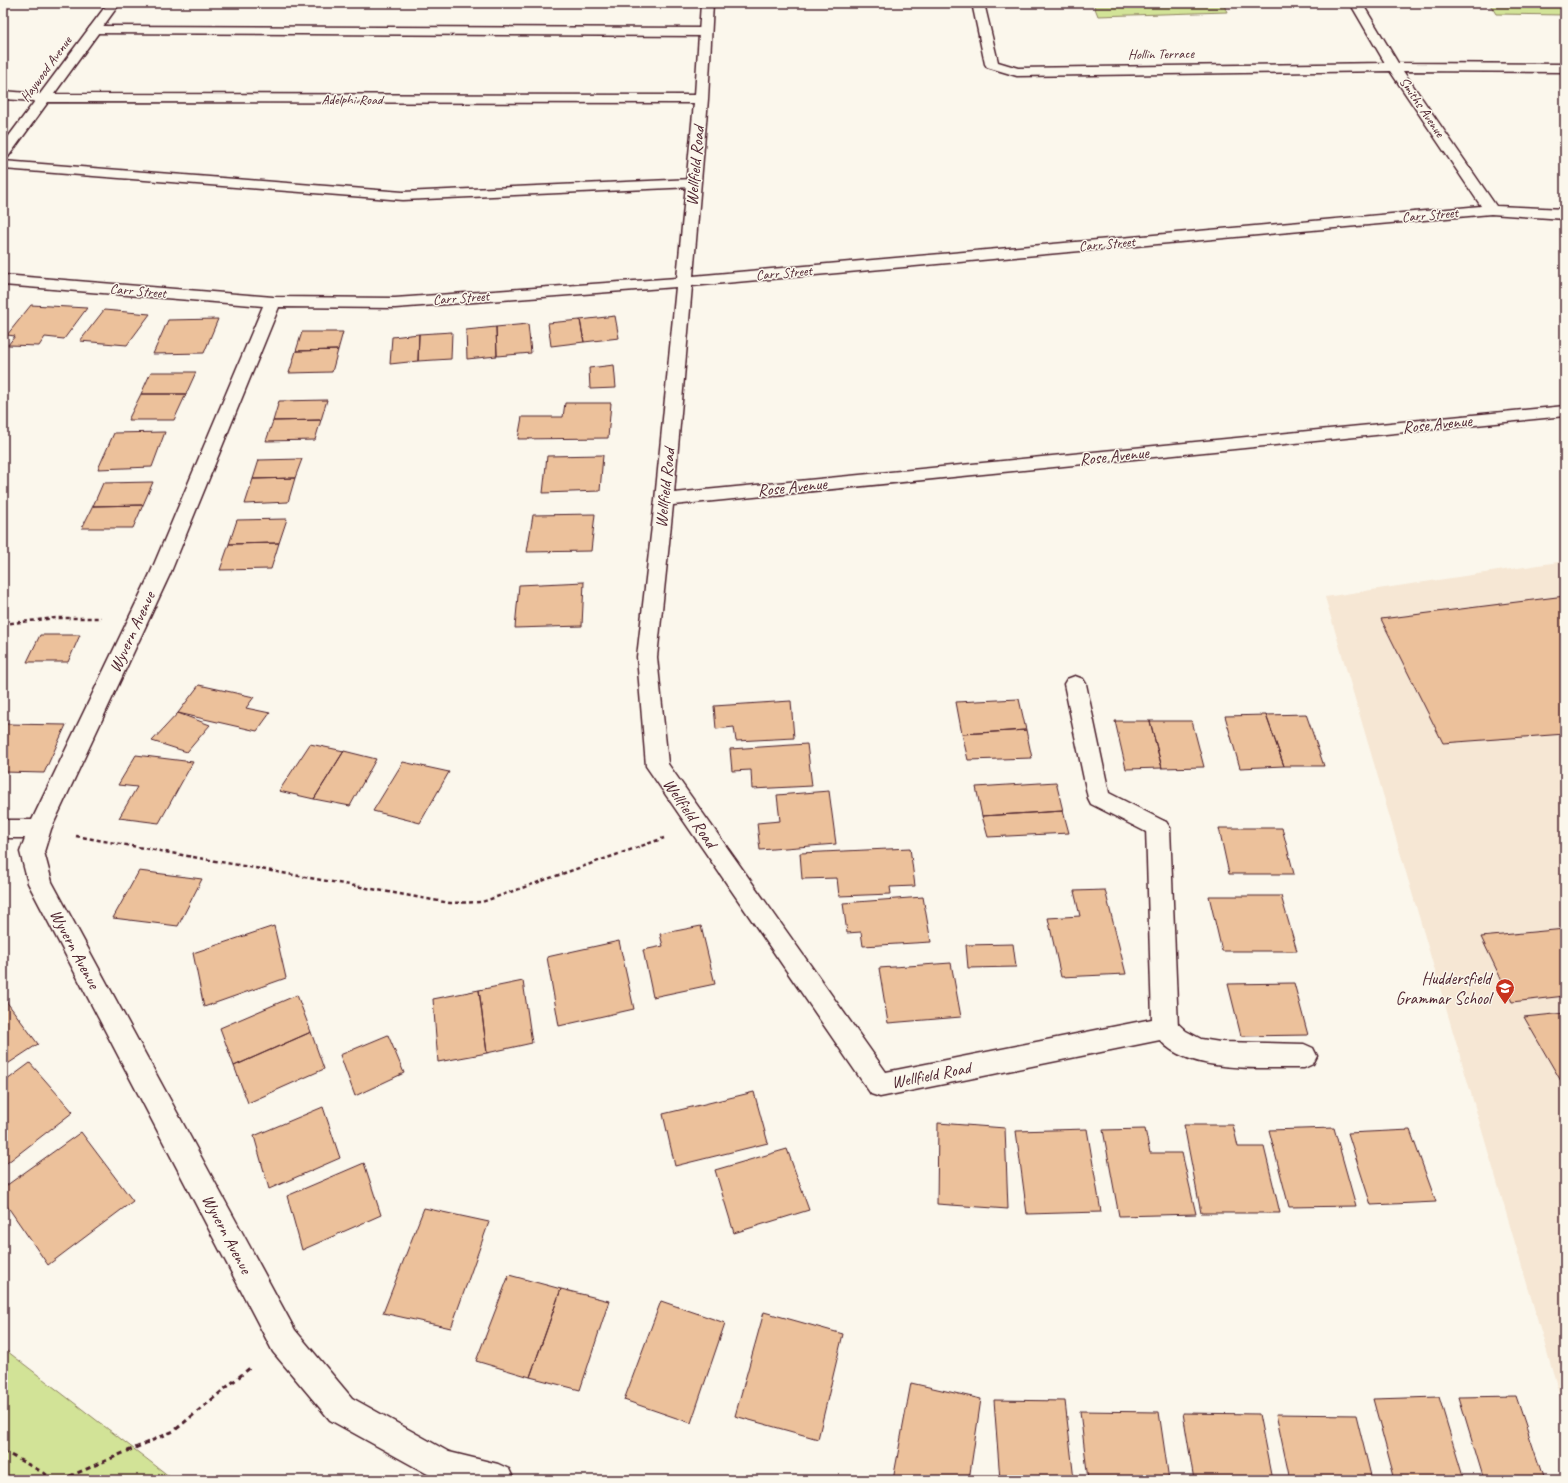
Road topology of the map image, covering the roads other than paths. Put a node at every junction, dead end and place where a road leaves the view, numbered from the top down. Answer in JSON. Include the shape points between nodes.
{"nodes":[{"id":1,"x":114,"y":3,"type":"edge"},
{"id":2,"x":707,"y":3,"type":"edge"},
{"id":3,"x":978,"y":3,"type":"edge"},
{"id":4,"x":1356,"y":3,"type":"edge"},
{"id":5,"x":94,"y":30,"type":"junction"},
{"id":6,"x":705,"y":32,"type":"junction"},
{"id":7,"x":1394,"y":67,"type":"junction"},
{"id":8,"x":1565,"y":68,"type":"edge"},
{"id":9,"x":3,"y":95,"type":"edge"},
{"id":10,"x":44,"y":98,"type":"junction"},
{"id":11,"x":701,"y":99,"type":"junction"},
{"id":12,"x":3,"y":154,"type":"edge"},
{"id":13,"x":3,"y":165,"type":"edge"},
{"id":14,"x":693,"y":183,"type":"junction"},
{"id":15,"x":1491,"y":210,"type":"junction"},
{"id":16,"x":1565,"y":214,"type":"edge"},
{"id":17,"x":3,"y":280,"type":"edge"},
{"id":18,"x":684,"y":282,"type":"junction"},
{"id":19,"x":273,"y":302,"type":"junction"},
{"id":20,"x":1565,"y":411,"type":"edge"},
{"id":21,"x":664,"y":500,"type":"junction"},
{"id":22,"x":1075,"y":684,"type":"dead end"},
{"id":23,"x":3,"y":829,"type":"edge"},
{"id":24,"x":39,"y":829,"type":"junction"},
{"id":25,"x":1165,"y":1028,"type":"junction"},
{"id":26,"x":1304,"y":1056,"type":"dead end"},
{"id":27,"x":498,"y":1480,"type":"edge"}],
"edges":[{"from":1,"to":5,"type":"street","name":"Haywood Avenue"},
{"from":2,"to":6,"type":"street","name":"Wellfield Road"},
{"from":3,"to":7,"type":"street","name":"Hollin Terrace","via":[[992,64],[1017,72]]},
{"from":4,"to":7,"type":"street","name":"Smiths Avenue"},
{"from":5,"to":6,"type":"street"},
{"from":5,"to":10,"type":"street","name":"Haywood Avenue"},
{"from":6,"to":11,"type":"street","name":"Wellfield Road"},
{"from":7,"to":8,"type":"street"},
{"from":7,"to":15,"type":"street","name":"Smiths Avenue"},
{"from":9,"to":10,"type":"street","name":"Adelphi Road"},
{"from":10,"to":11,"type":"street","name":"Adelphi Road"},
{"from":10,"to":12,"type":"street","name":"Haywood Avenue"},
{"from":11,"to":14,"type":"street","name":"Wellfield Road"},
{"from":13,"to":14,"type":"street","via":[[403,196]]},
{"from":14,"to":18,"type":"street","name":"Wellfield Road"},
{"from":15,"to":16,"type":"street","name":"Carr Street"},
{"from":15,"to":18,"type":"street","name":"Carr Street"},
{"from":17,"to":19,"type":"street","name":"Carr Street"},
{"from":18,"to":19,"type":"street","name":"Carr Street","via":[[394,303]]},
{"from":18,"to":21,"type":"street","name":"Wellfield Road"},
{"from":19,"to":24,"type":"street","name":"Wyvern Avenue","via":[[160,574]]},
{"from":20,"to":21,"type":"street","name":"Rose Avenue"},
{"from":21,"to":25,"type":"street","name":"Wellfield Road","via":[[647,657],[657,766],[880,1085]]},
{"from":22,"to":25,"type":"street","via":[[1099,798],[1158,828]]},
{"from":23,"to":24,"type":"street"},
{"from":24,"to":27,"type":"street","name":"Wyvern Avenue","via":[[32,852],[40,883],[284,1340],[341,1409],[444,1466]]},
{"from":25,"to":26,"type":"street","via":[[1177,1039],[1196,1050],[1220,1054]]}]}
